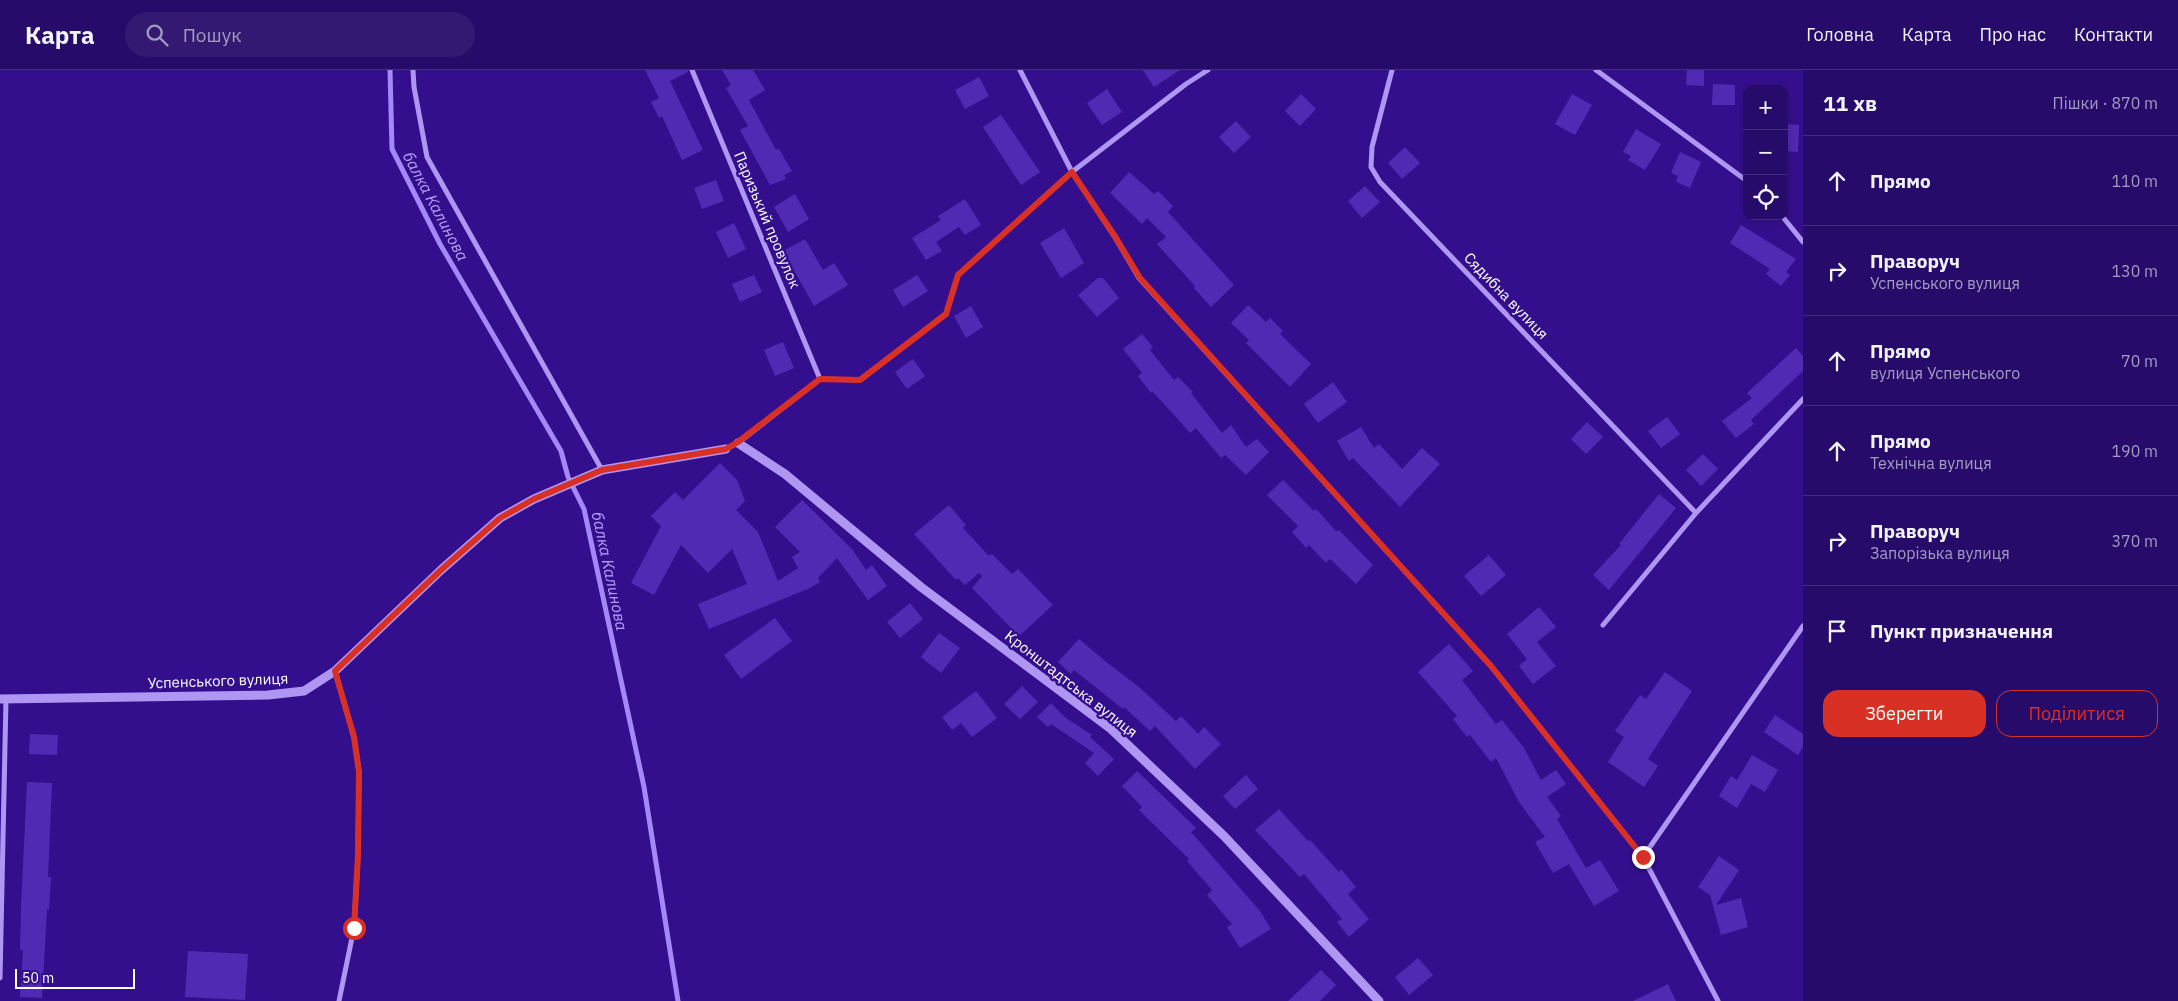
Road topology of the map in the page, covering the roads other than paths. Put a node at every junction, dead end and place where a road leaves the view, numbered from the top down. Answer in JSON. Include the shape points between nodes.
{"nodes":[{"id":1,"x":413,"y":70,"type":"edge"},
{"id":2,"x":692,"y":70,"type":"edge"},
{"id":3,"x":1020,"y":70,"type":"edge"},
{"id":4,"x":1208,"y":70,"type":"edge"},
{"id":5,"x":1392,"y":70,"type":"edge"},
{"id":6,"x":1596,"y":70,"type":"edge"},
{"id":7,"x":1072,"y":172,"type":"junction"},
{"id":8,"x":1743,"y":178,"type":"edge"},
{"id":9,"x":1785,"y":220,"type":"edge"},
{"id":10,"x":1803,"y":242,"type":"edge"},
{"id":11,"x":820,"y":379,"type":"junction"},
{"id":12,"x":1803,"y":399,"type":"edge"},
{"id":13,"x":738,"y":442,"type":"junction"},
{"id":14,"x":726,"y":449,"type":"joint"},
{"id":15,"x":602,"y":470,"type":"junction"},
{"id":16,"x":1696,"y":513,"type":"junction"},
{"id":17,"x":1603,"y":625,"type":"dead end"},
{"id":18,"x":1803,"y":626,"type":"edge"},
{"id":19,"x":335,"y":671,"type":"junction"},
{"id":20,"x":3,"y":699,"type":"edge"},
{"id":21,"x":1643,"y":857,"type":"junction"},
{"id":22,"x":0,"y":978,"type":"edge"},
{"id":23,"x":339,"y":1001,"type":"edge"},
{"id":24,"x":1379,"y":1001,"type":"edge"},
{"id":25,"x":1718,"y":1001,"type":"edge"}],
"edges":[{"from":1,"to":15,"type":"street","via":[[427,158]]},
{"from":2,"to":11,"type":"street","name":"Паризький провулок"},
{"from":3,"to":7,"type":"street"},
{"from":4,"to":7,"type":"street"},
{"from":5,"to":16,"type":"street","name":"Сядибна вулиця","via":[[1372,147],[1371,167],[1380,182]]},
{"from":6,"to":8,"type":"street"},
{"from":7,"to":11,"type":"street","via":[[958,275],[946,314],[860,380]]},
{"from":7,"to":21,"type":"street","via":[[1140,278],[1491,666]]},
{"from":9,"to":10,"type":"street"},
{"from":11,"to":13,"type":"street"},
{"from":12,"to":16,"type":"street"},
{"from":13,"to":14,"type":"street"},
{"from":13,"to":24,"type":"street","name":"Кронштадтська вулиця","via":[[786,474],[921,587],[1111,729],[1224,836]]},
{"from":14,"to":15,"type":"street","name":"Успенського вулиця"},
{"from":15,"to":19,"type":"street","name":"Успенського вулиця","via":[[534,499],[500,518]]},
{"from":16,"to":17,"type":"street"},
{"from":18,"to":21,"type":"street"},
{"from":19,"to":20,"type":"street","name":"Успенського вулиця","via":[[304,691],[268,695]]},
{"from":19,"to":23,"type":"street","via":[[354,737],[359,772],[354,928]]},
{"from":20,"to":22,"type":"street"},
{"from":21,"to":25,"type":"street"}]}
